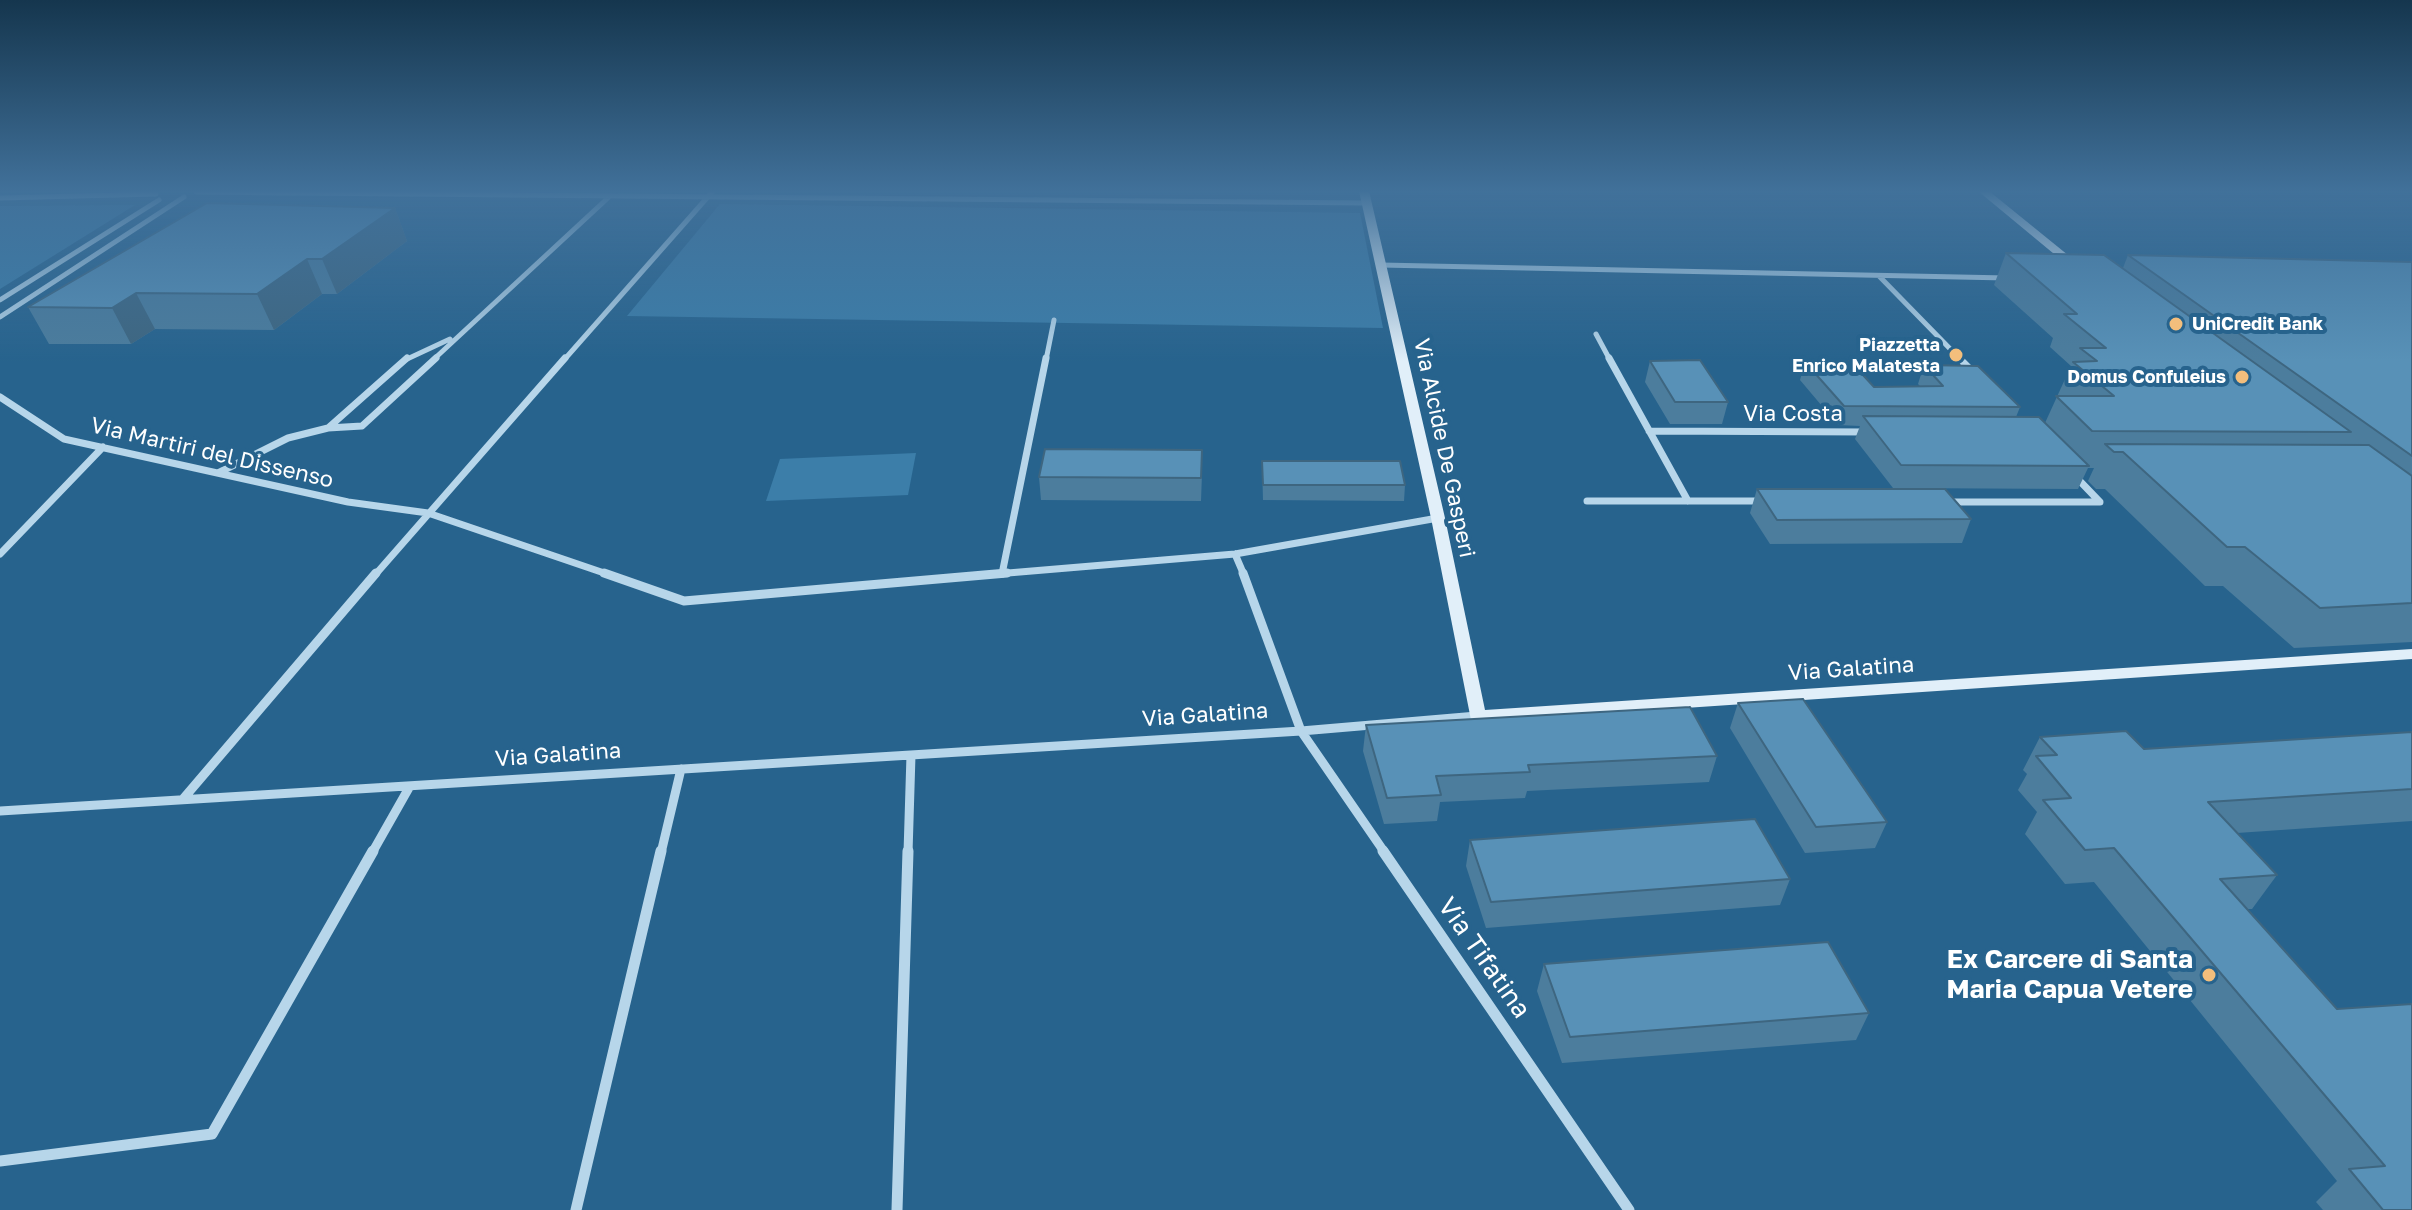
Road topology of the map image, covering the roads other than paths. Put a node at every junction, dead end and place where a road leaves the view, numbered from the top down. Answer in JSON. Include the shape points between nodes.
{"nodes":[{"id":1,"x":80,"y":247,"type":"edge"},
{"id":2,"x":107,"y":247,"type":"edge"},
{"id":3,"x":553,"y":247,"type":"edge"},
{"id":4,"x":663,"y":247,"type":"edge"},
{"id":5,"x":1377,"y":247,"type":"edge"},
{"id":6,"x":2053,"y":247,"type":"edge"},
{"id":7,"x":1381,"y":265,"type":"junction"},
{"id":8,"x":2082,"y":271,"type":"edge"},
{"id":9,"x":1879,"y":276,"type":"junction"},
{"id":10,"x":2017,"y":279,"type":"edge"},
{"id":11,"x":0,"y":300,"type":"edge"},
{"id":12,"x":0,"y":317,"type":"edge"},
{"id":13,"x":1054,"y":320,"type":"dead end"},
{"id":14,"x":1596,"y":334,"type":"dead end"},
{"id":15,"x":455,"y":337,"type":"junction"},
{"id":16,"x":1977,"y":377,"type":"edge"},
{"id":17,"x":0,"y":397,"type":"edge"},
{"id":18,"x":328,"y":428,"type":"junction"},
{"id":19,"x":1649,"y":431,"type":"junction"},
{"id":20,"x":1873,"y":432,"type":"edge"},
{"id":21,"x":103,"y":447,"type":"junction"},
{"id":22,"x":217,"y":473,"type":"junction"},
{"id":23,"x":2088,"y":474,"type":"edge"},
{"id":24,"x":1587,"y":501,"type":"dead end"},
{"id":25,"x":1688,"y":501,"type":"junction"},
{"id":26,"x":1767,"y":501,"type":"edge"},
{"id":27,"x":1942,"y":502,"type":"edge"},
{"id":28,"x":428,"y":513,"type":"junction"},
{"id":29,"x":1438,"y":518,"type":"junction"},
{"id":30,"x":0,"y":554,"type":"edge"},
{"id":31,"x":1235,"y":554,"type":"junction"},
{"id":32,"x":1002,"y":574,"type":"junction"},
{"id":33,"x":2412,"y":654,"type":"edge"},
{"id":34,"x":1477,"y":716,"type":"junction"},
{"id":35,"x":1301,"y":731,"type":"junction"},
{"id":36,"x":911,"y":755,"type":"junction"},
{"id":37,"x":681,"y":769,"type":"junction"},
{"id":38,"x":410,"y":786,"type":"junction"},
{"id":39,"x":183,"y":799,"type":"junction"},
{"id":40,"x":0,"y":811,"type":"edge"},
{"id":41,"x":0,"y":1161,"type":"edge"},
{"id":42,"x":576,"y":1210,"type":"edge"},
{"id":43,"x":897,"y":1210,"type":"edge"},
{"id":44,"x":1629,"y":1210,"type":"edge"}],
"edges":[{"from":1,"to":11,"type":"street"},
{"from":2,"to":12,"type":"street"},
{"from":3,"to":15,"type":"street"},
{"from":4,"to":28,"type":"street"},
{"from":5,"to":7,"type":"main road","name":"Via Alcide De Gasperi"},
{"from":6,"to":8,"type":"main road"},
{"from":7,"to":9,"type":"street"},
{"from":7,"to":29,"type":"main road","name":"Via Alcide De Gasperi"},
{"from":9,"to":10,"type":"street"},
{"from":9,"to":16,"type":"street"},
{"from":13,"to":32,"type":"street"},
{"from":14,"to":19,"type":"street"},
{"from":15,"to":18,"type":"street","via":[[409,356]]},
{"from":15,"to":18,"type":"street","via":[[362,426]]},
{"from":17,"to":21,"type":"street","name":"Via Martiri del Dissenso","via":[[64,439]]},
{"from":18,"to":22,"type":"street","via":[[288,438]]},
{"from":19,"to":20,"type":"street","name":"Via Costa"},
{"from":19,"to":25,"type":"street"},
{"from":21,"to":22,"type":"street","name":"Via Martiri del Dissenso"},
{"from":21,"to":30,"type":"street"},
{"from":22,"to":28,"type":"street","name":"Via Martiri del Dissenso","via":[[348,502]]},
{"from":23,"to":27,"type":"street","via":[[2072,474],[2100,502]]},
{"from":24,"to":25,"type":"street"},
{"from":25,"to":26,"type":"street"},
{"from":28,"to":32,"type":"street","name":"Via Martiri del Dissenso","via":[[684,601]]},
{"from":28,"to":39,"type":"street"},
{"from":29,"to":31,"type":"street","name":"Via Martiri del Dissenso"},
{"from":29,"to":34,"type":"main road","name":"Via Alcide De Gasperi"},
{"from":31,"to":32,"type":"street","name":"Via Martiri del Dissenso"},
{"from":31,"to":35,"type":"street","name":"Via Tifatina"},
{"from":33,"to":34,"type":"main road","name":"Via Galatina"},
{"from":34,"to":35,"type":"street","name":"Via Galatina"},
{"from":35,"to":36,"type":"street","name":"Via Galatina"},
{"from":35,"to":44,"type":"street","name":"Via Tifatina"},
{"from":36,"to":37,"type":"street","name":"Via Galatina"},
{"from":36,"to":43,"type":"street"},
{"from":37,"to":38,"type":"street","name":"Via Galatina"},
{"from":37,"to":42,"type":"street"},
{"from":38,"to":39,"type":"street","name":"Via Galatina"},
{"from":38,"to":41,"type":"street","via":[[212,1134]]},
{"from":39,"to":40,"type":"street","name":"Via Galatina"}]}
